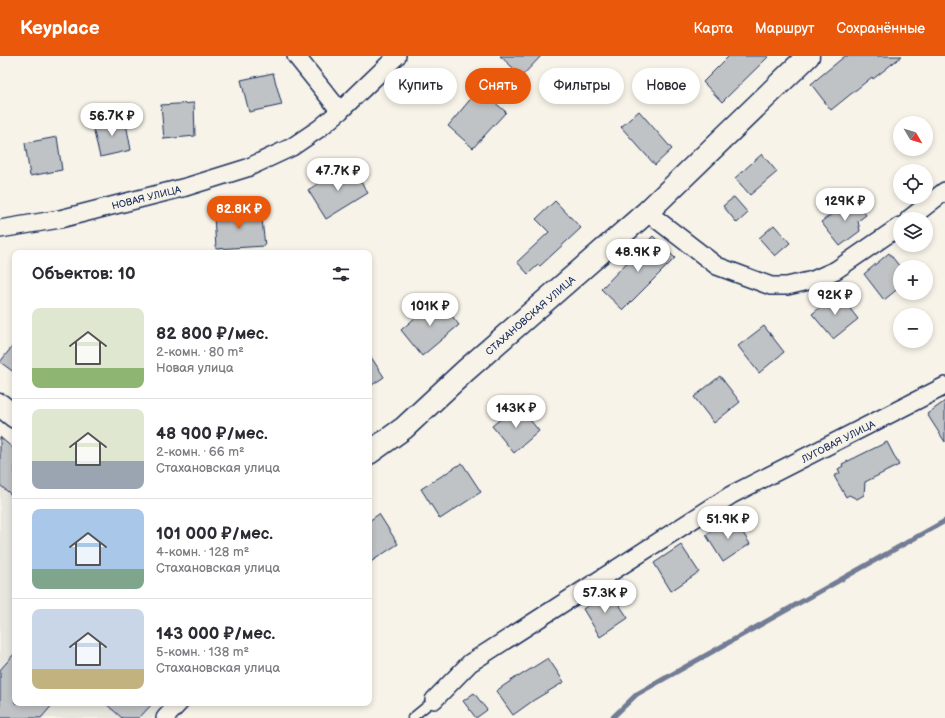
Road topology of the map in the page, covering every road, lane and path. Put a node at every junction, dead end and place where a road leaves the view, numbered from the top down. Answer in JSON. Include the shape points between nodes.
{"nodes":[{"id":1,"x":296,"y":56,"type":"edge"},
{"id":2,"x":398,"y":56,"type":"edge"},
{"id":3,"x":808,"y":56,"type":"edge"},
{"id":4,"x":340,"y":111,"type":"junction"},
{"id":5,"x":945,"y":191,"type":"edge"},
{"id":6,"x":646,"y":212,"type":"junction"},
{"id":7,"x":918,"y":212,"type":"edge"},
{"id":8,"x":0,"y":228,"type":"edge"},
{"id":9,"x":893,"y":231,"type":"edge"},
{"id":10,"x":945,"y":386,"type":"edge"},
{"id":11,"x":0,"y":405,"type":"edge"},
{"id":12,"x":12,"y":415,"type":"edge"},
{"id":13,"x":372,"y":451,"type":"edge"},
{"id":14,"x":434,"y":700,"type":"joint"},
{"id":15,"x":175,"y":706,"type":"edge"},
{"id":16,"x":165,"y":718,"type":"edge"},
{"id":17,"x":412,"y":718,"type":"edge"}],
"edges":[{"from":1,"to":4,"type":"street"},
{"from":2,"to":4,"type":"street","name":"НОВАЯ УЛИЦА"},
{"from":3,"to":6,"type":"street","name":"СТАХАНОВСКАЯ УЛИЦА"},
{"from":4,"to":8,"type":"street","name":"НОВАЯ УЛИЦА","via":[[292,147],[247,168],[186,187],[60,219]]},
{"from":5,"to":7,"type":"street"},
{"from":6,"to":9,"type":"street","via":[[717,266],[772,286],[787,286],[813,280],[836,270]]},
{"from":6,"to":13,"type":"street","name":"СТАХАНОВСКАЯ УЛИЦА","via":[[404,428]]},
{"from":10,"to":14,"type":"street","name":"ЛУГОВАЯ УЛИЦА","via":[[732,495],[470,663]]},
{"from":11,"to":12,"type":"street"},
{"from":14,"to":17,"type":"lane"},
{"from":15,"to":16,"type":"street"}]}
